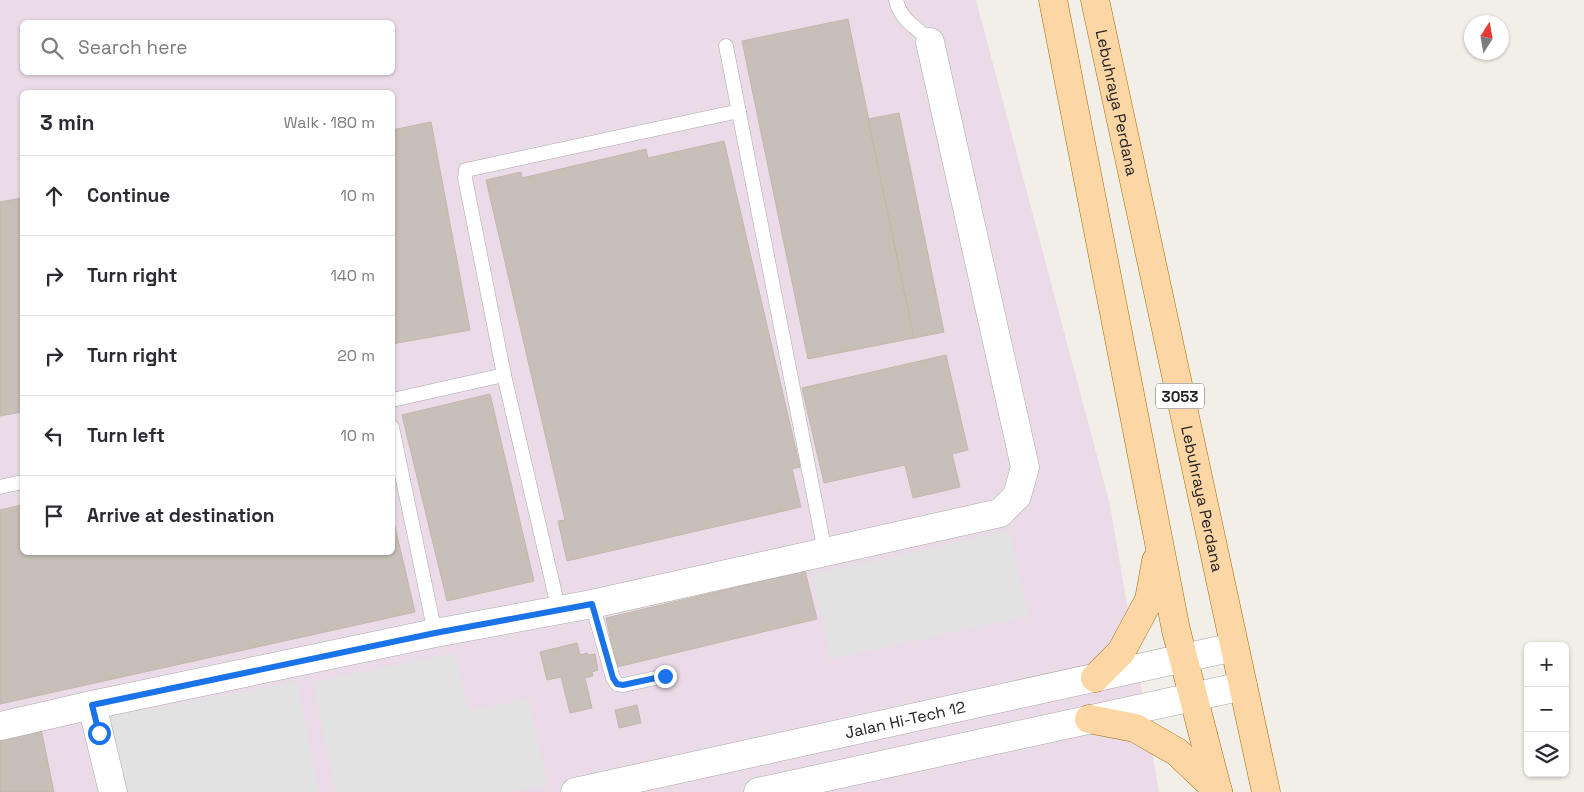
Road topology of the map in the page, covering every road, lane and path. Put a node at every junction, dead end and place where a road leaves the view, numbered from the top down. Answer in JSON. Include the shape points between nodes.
{"nodes":[{"id":1,"x":896,"y":0,"type":"edge"},
{"id":2,"x":1053,"y":0,"type":"edge"},
{"id":3,"x":1095,"y":0,"type":"edge"},
{"id":4,"x":930,"y":42,"type":"joint"},
{"id":5,"x":726,"y":46,"type":"dead end"},
{"id":6,"x":739,"y":111,"type":"junction"},
{"id":7,"x":504,"y":375,"type":"junction"},
{"id":8,"x":395,"y":399,"type":"edge"},
{"id":9,"x":395,"y":442,"type":"edge"},
{"id":10,"x":20,"y":482,"type":"edge"},
{"id":11,"x":0,"y":487,"type":"edge"},
{"id":12,"x":1159,"y":541,"type":"junction"},
{"id":13,"x":825,"y":552,"type":"junction"},
{"id":14,"x":592,"y":604,"type":"junction"},
{"id":15,"x":559,"y":611,"type":"junction"},
{"id":16,"x":435,"y":633,"type":"junction"},
{"id":17,"x":1234,"y":648,"type":"junction"},
{"id":18,"x":1183,"y":659,"type":"junction"},
{"id":19,"x":665,"y":676,"type":"dead end"},
{"id":20,"x":1095,"y":678,"type":"junction"},
{"id":21,"x":1243,"y":686,"type":"junction"},
{"id":22,"x":1194,"y":696,"type":"junction"},
{"id":23,"x":92,"y":705,"type":"junction"},
{"id":24,"x":1089,"y":719,"type":"junction"},
{"id":25,"x":0,"y":726,"type":"edge"},
{"id":26,"x":1218,"y":791,"type":"edge"},
{"id":27,"x":113,"y":792,"type":"edge"},
{"id":28,"x":575,"y":792,"type":"edge"},
{"id":29,"x":758,"y":792,"type":"edge"},
{"id":30,"x":1266,"y":792,"type":"edge"}],
"edges":[{"from":1,"to":4,"type":"lane","via":[[906,21]]},
{"from":2,"to":12,"type":"main road","number":"3053"},
{"from":3,"to":17,"type":"main road","name":"Lebuhraya Perdana","number":"3053"},
{"from":4,"to":13,"type":"street","via":[[1025,467],[1017,496],[1000,513]]},
{"from":5,"to":6,"type":"lane"},
{"from":6,"to":7,"type":"lane","via":[[466,170]]},
{"from":6,"to":13,"type":"lane"},
{"from":7,"to":8,"type":"lane"},
{"from":7,"to":15,"type":"lane"},
{"from":9,"to":16,"type":"lane"},
{"from":10,"to":11,"type":"lane"},
{"from":12,"to":18,"type":"main road","number":"3053"},
{"from":12,"to":20,"type":"main road","via":[[1150,600],[1121,652]]},
{"from":13,"to":14,"type":"street"},
{"from":14,"to":15,"type":"street"},
{"from":14,"to":19,"type":"lane","via":[[617,684]]},
{"from":15,"to":16,"type":"street"},
{"from":16,"to":23,"type":"street"},
{"from":17,"to":18,"type":"street","name":"Jalan Hi-Tech 12"},
{"from":17,"to":21,"type":"main road","name":"Lebuhraya Perdana","number":"3053"},
{"from":18,"to":20,"type":"street","name":"Jalan Hi-Tech 12"},
{"from":18,"to":22,"type":"main road","number":"3053"},
{"from":20,"to":28,"type":"street","name":"Jalan Hi-Tech 12"},
{"from":21,"to":22,"type":"street"},
{"from":21,"to":30,"type":"main road","name":"Lebuhraya Perdana","number":"3053"},
{"from":22,"to":24,"type":"street"},
{"from":22,"to":26,"type":"main road","number":"3053"},
{"from":23,"to":25,"type":"street"},
{"from":23,"to":27,"type":"street"},
{"from":24,"to":26,"type":"main road","via":[[1136,728],[1177,752]]},
{"from":24,"to":29,"type":"street"}]}
